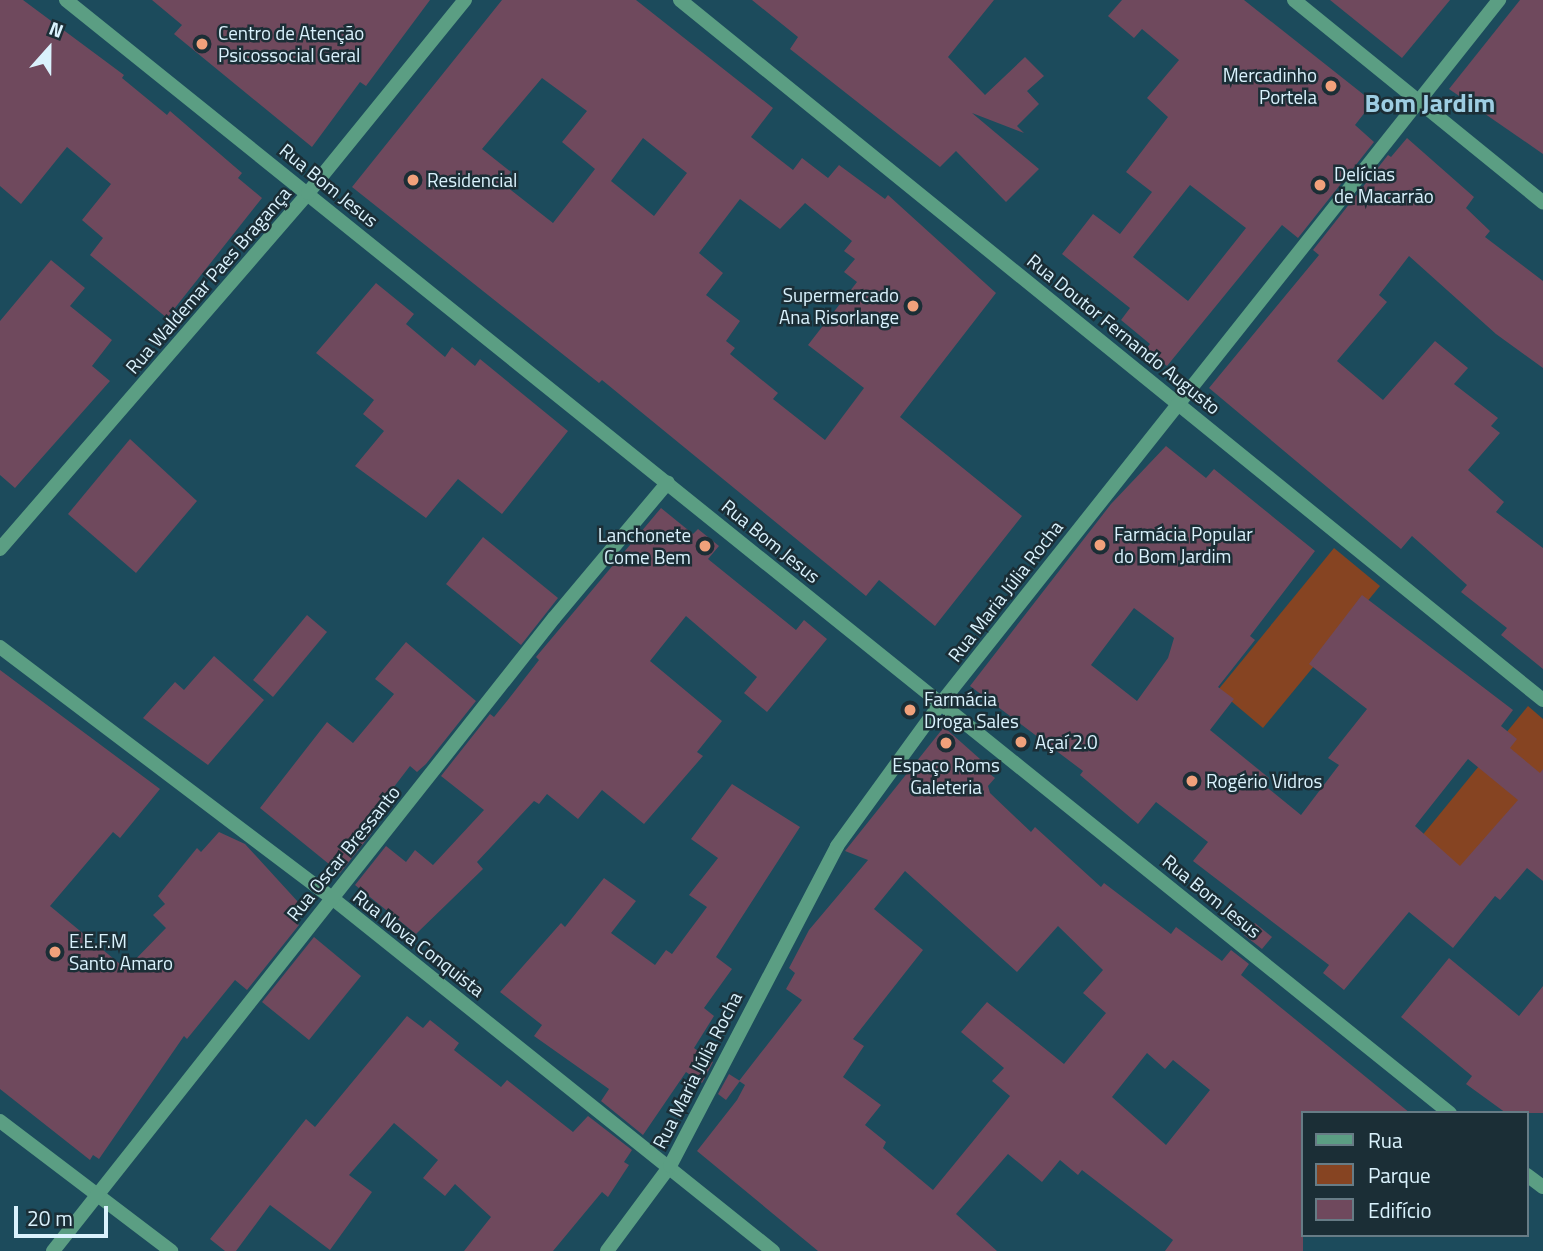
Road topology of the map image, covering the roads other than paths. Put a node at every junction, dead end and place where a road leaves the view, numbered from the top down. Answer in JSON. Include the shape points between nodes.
{"nodes":[{"id":1,"x":66,"y":0,"type":"edge"},
{"id":2,"x":466,"y":0,"type":"edge"},
{"id":3,"x":680,"y":0,"type":"edge"},
{"id":4,"x":1294,"y":0,"type":"edge"},
{"id":5,"x":1499,"y":0,"type":"edge"},
{"id":6,"x":1421,"y":102,"type":"junction"},
{"id":7,"x":308,"y":193,"type":"junction"},
{"id":8,"x":1543,"y":202,"type":"edge"},
{"id":9,"x":1178,"y":403,"type":"junction"},
{"id":10,"x":668,"y":482,"type":"junction"},
{"id":11,"x":0,"y":549,"type":"edge"},
{"id":12,"x":0,"y":647,"type":"edge"},
{"id":13,"x":1543,"y":699,"type":"edge"},
{"id":14,"x":941,"y":703,"type":"junction"},
{"id":15,"x":331,"y":898,"type":"junction"},
{"id":16,"x":1448,"y":1111,"type":"edge"},
{"id":17,"x":0,"y":1121,"type":"edge"},
{"id":18,"x":670,"y":1166,"type":"junction"},
{"id":19,"x":95,"y":1193,"type":"junction"},
{"id":20,"x":53,"y":1251,"type":"edge"},
{"id":21,"x":171,"y":1251,"type":"edge"},
{"id":22,"x":607,"y":1251,"type":"edge"},
{"id":23,"x":773,"y":1251,"type":"edge"}],
"edges":[{"from":1,"to":7,"type":"street","name":"Rua Bom Jesus"},
{"from":2,"to":7,"type":"street","name":"Rua Waldemar Paes Bragança"},
{"from":3,"to":9,"type":"street","name":"Rua Doutor Fernando Augusto"},
{"from":4,"to":6,"type":"street"},
{"from":5,"to":6,"type":"street","name":"Rua Maria Júlia Rocha"},
{"from":6,"to":8,"type":"street"},
{"from":6,"to":9,"type":"street","name":"Rua Maria Júlia Rocha"},
{"from":7,"to":10,"type":"street","name":"Rua Bom Jesus"},
{"from":7,"to":11,"type":"street","name":"Rua Waldemar Paes Bragança"},
{"from":9,"to":13,"type":"street","name":"Rua Doutor Fernando Augusto"},
{"from":9,"to":14,"type":"street","name":"Rua Maria Júlia Rocha"},
{"from":10,"to":14,"type":"street","name":"Rua Bom Jesus"},
{"from":10,"to":15,"type":"street","name":"Rua Oscar Bressanto"},
{"from":12,"to":15,"type":"street","name":"Rua Nova Conquista"},
{"from":14,"to":16,"type":"street","name":"Rua Bom Jesus"},
{"from":14,"to":18,"type":"street","name":"Rua Maria Júlia Rocha","via":[[831,855]]},
{"from":15,"to":18,"type":"street","name":"Rua Nova Conquista"},
{"from":15,"to":19,"type":"street","name":"Rua Oscar Bressanto"},
{"from":17,"to":19,"type":"street"},
{"from":18,"to":22,"type":"street","name":"Rua Maria Júlia Rocha"},
{"from":18,"to":23,"type":"street","name":"Rua Nova Conquista"},
{"from":19,"to":20,"type":"street","name":"Rua Oscar Bressanto"},
{"from":19,"to":21,"type":"street"}]}
